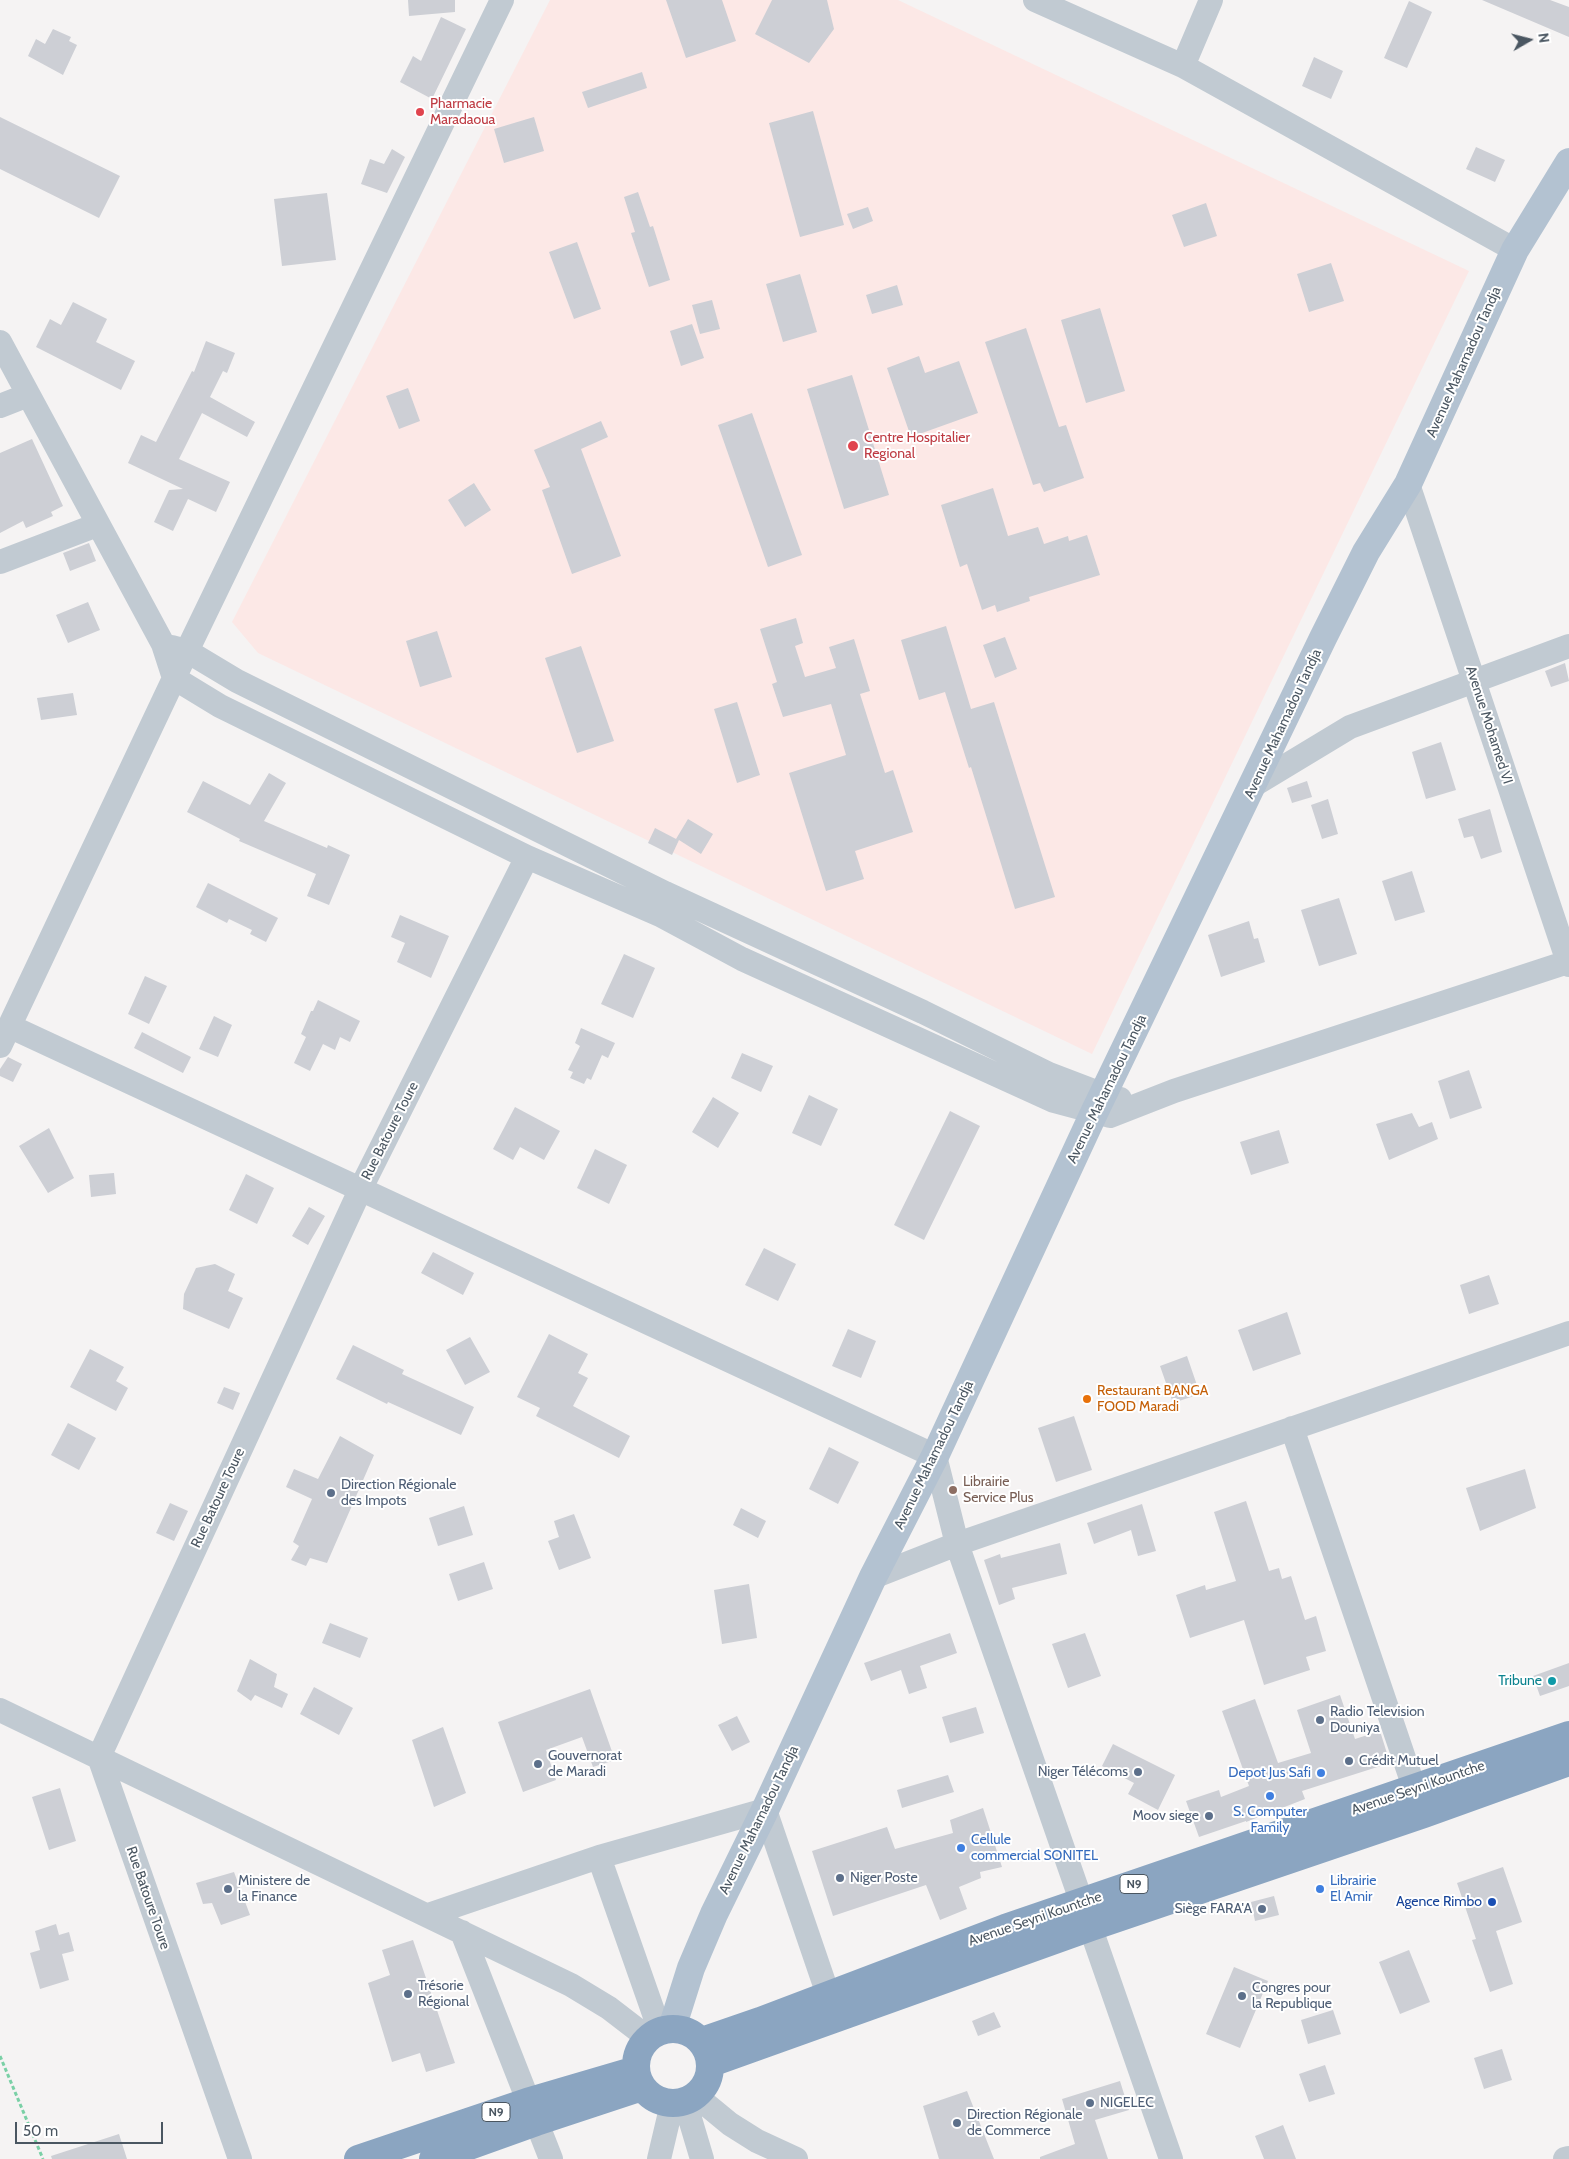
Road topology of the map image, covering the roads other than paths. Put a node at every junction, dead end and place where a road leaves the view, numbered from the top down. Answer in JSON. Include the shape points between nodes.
{"nodes":[{"id":1,"x":502,"y":0,"type":"edge"},
{"id":2,"x":1035,"y":0,"type":"edge"},
{"id":3,"x":1211,"y":0,"type":"edge"},
{"id":4,"x":1183,"y":66,"type":"junction"},
{"id":5,"x":1569,"y":162,"type":"edge"},
{"id":6,"x":1515,"y":250,"type":"junction"},
{"id":7,"x":0,"y":342,"type":"edge"},
{"id":8,"x":28,"y":395,"type":"junction"},
{"id":9,"x":0,"y":406,"type":"edge"},
{"id":10,"x":1408,"y":484,"type":"junction"},
{"id":11,"x":97,"y":525,"type":"junction"},
{"id":12,"x":0,"y":562,"type":"edge"},
{"id":13,"x":163,"y":644,"type":"junction"},
{"id":14,"x":1569,"y":646,"type":"edge"},
{"id":15,"x":187,"y":651,"type":"junction"},
{"id":16,"x":174,"y":678,"type":"junction"},
{"id":17,"x":1474,"y":680,"type":"junction"},
{"id":18,"x":1254,"y":785,"type":"junction"},
{"id":19,"x":527,"y":857,"type":"junction"},
{"id":20,"x":1569,"y":964,"type":"edge"},
{"id":21,"x":923,"y":1012,"type":"junction"},
{"id":22,"x":5,"y":1036,"type":"edge"},
{"id":23,"x":910,"y":1036,"type":"junction"},
{"id":24,"x":1099,"y":1104,"type":"junction"},
{"id":25,"x":361,"y":1188,"type":"junction"},
{"id":26,"x":1569,"y":1332,"type":"edge"},
{"id":27,"x":1292,"y":1428,"type":"junction"},
{"id":28,"x":935,"y":1456,"type":"junction"},
{"id":29,"x":957,"y":1544,"type":"junction"},
{"id":30,"x":874,"y":1577,"type":"junction"},
{"id":31,"x":0,"y":1710,"type":"edge"},
{"id":32,"x":1569,"y":1735,"type":"edge"},
{"id":33,"x":99,"y":1758,"type":"junction"},
{"id":34,"x":1569,"y":1762,"type":"edge"},
{"id":35,"x":1414,"y":1789,"type":"junction"},
{"id":36,"x":765,"y":1810,"type":"junction"},
{"id":37,"x":1424,"y":1814,"type":"junction"},
{"id":38,"x":599,"y":1857,"type":"junction"},
{"id":39,"x":1081,"y":1902,"type":"junction"},
{"id":40,"x":428,"y":1915,"type":"junction"},
{"id":41,"x":1091,"y":1927,"type":"junction"},
{"id":42,"x":462,"y":1932,"type":"junction"},
{"id":43,"x":832,"y":2007,"type":"junction"},
{"id":44,"x":660,"y":2032,"type":"junction"},
{"id":45,"x":706,"y":2052,"type":"junction"},
{"id":46,"x":639,"y":2078,"type":"junction"},
{"id":47,"x":684,"y":2101,"type":"junction"},
{"id":48,"x":532,"y":2112,"type":"junction"},
{"id":49,"x":386,"y":2155,"type":"edge"},
{"id":50,"x":1569,"y":2158,"type":"edge"},
{"id":51,"x":240,"y":2159,"type":"edge"},
{"id":52,"x":358,"y":2159,"type":"edge"},
{"id":53,"x":433,"y":2159,"type":"edge"},
{"id":54,"x":552,"y":2159,"type":"edge"},
{"id":55,"x":659,"y":2159,"type":"edge"},
{"id":56,"x":702,"y":2159,"type":"edge"},
{"id":57,"x":796,"y":2159,"type":"edge"},
{"id":58,"x":1171,"y":2159,"type":"edge"},
{"id":59,"x":1565,"y":2159,"type":"edge"}],
"edges":[{"from":1,"to":15,"type":"street"},
{"from":2,"to":4,"type":"street"},
{"from":3,"to":4,"type":"street"},
{"from":4,"to":6,"type":"street"},
{"from":5,"to":6,"type":"main road","name":"Avenue Mahamadou Tandja"},
{"from":6,"to":10,"type":"main road","name":"Avenue Mahamadou Tandja"},
{"from":7,"to":8,"type":"street"},
{"from":8,"to":9,"type":"street"},
{"from":8,"to":11,"type":"street"},
{"from":10,"to":17,"type":"street","name":"Avenue Mohamed VI"},
{"from":10,"to":18,"type":"main road","name":"Avenue Mahamadou Tandja","via":[[1366,552]]},
{"from":11,"to":12,"type":"street"},
{"from":11,"to":13,"type":"street"},
{"from":13,"to":15,"type":"street"},
{"from":13,"to":16,"type":"street"},
{"from":14,"to":17,"type":"street"},
{"from":15,"to":16,"type":"street"},
{"from":15,"to":21,"type":"street","via":[[237,681],[428,777],[674,897]]},
{"from":16,"to":19,"type":"street","via":[[220,706]]},
{"from":16,"to":22,"type":"street"},
{"from":17,"to":18,"type":"street","via":[[1350,727]]},
{"from":17,"to":20,"type":"street","name":"Avenue Mohamed VI"},
{"from":18,"to":24,"type":"main road","name":"Avenue Mahamadou Tandja"},
{"from":19,"to":23,"type":"street","via":[[660,915],[742,958]]},
{"from":19,"to":25,"type":"street","name":"Rue Batoure Toure"},
{"from":20,"to":24,"type":"street","via":[[1184,1088],[1110,1116]]},
{"from":21,"to":23,"type":"street"},
{"from":21,"to":24,"type":"street","via":[[1049,1074]]},
{"from":22,"to":25,"type":"street"},
{"from":23,"to":24,"type":"street","via":[[1054,1102]]},
{"from":24,"to":28,"type":"main road","name":"Avenue Mahamadou Tandja"},
{"from":25,"to":28,"type":"street"},
{"from":25,"to":33,"type":"street","name":"Rue Batoure Toure"},
{"from":26,"to":27,"type":"street"},
{"from":27,"to":29,"type":"street"},
{"from":27,"to":35,"type":"street"},
{"from":28,"to":29,"type":"street"},
{"from":28,"to":30,"type":"main road","name":"Avenue Mahamadou Tandja"},
{"from":29,"to":30,"type":"street"},
{"from":29,"to":39,"type":"street"},
{"from":30,"to":36,"type":"main road","name":"Avenue Mahamadou Tandja"},
{"from":31,"to":33,"type":"street"},
{"from":32,"to":35,"type":"highway","name":"Avenue Seyni Kountche","number":"N9"},
{"from":33,"to":40,"type":"street"},
{"from":33,"to":51,"type":"street","name":"Rue Batoure Toure"},
{"from":34,"to":37,"type":"highway","name":"Avenue Seyni Kountche","number":"N9"},
{"from":35,"to":37,"type":"street"},
{"from":35,"to":39,"type":"highway","name":"Avenue Seyni Kountche","number":"N9"},
{"from":36,"to":38,"type":"street"},
{"from":36,"to":43,"type":"street"},
{"from":36,"to":44,"type":"main road","name":"Avenue Mahamadou Tandja"},
{"from":37,"to":41,"type":"highway","name":"Avenue Seyni Kountche","number":"N9"},
{"from":38,"to":40,"type":"street"},
{"from":38,"to":44,"type":"street"},
{"from":39,"to":41,"type":"street"},
{"from":39,"to":43,"type":"highway","name":"Avenue Seyni Kountche","number":"N9","via":[[1005,1928]]},
{"from":40,"to":42,"type":"street"},
{"from":41,"to":43,"type":"highway","name":"Avenue Seyni Kountche","number":"N9"},
{"from":41,"to":58,"type":"street"},
{"from":42,"to":44,"type":"street"},
{"from":42,"to":48,"type":"street"},
{"from":43,"to":45,"type":"highway","name":"Avenue Seyni Kountche","number":"N9"},
{"from":44,"to":45,"type":"highway","via":[[688,2031]]},
{"from":44,"to":46,"type":"highway","via":[[639,2049]]},
{"from":45,"to":47,"type":"highway","via":[[710,2074],[705,2086]]},
{"from":46,"to":47,"type":"highway","via":[[648,2094],[659,2101]]},
{"from":46,"to":48,"type":"highway","number":"N9"},
{"from":47,"to":55,"type":"street"},
{"from":47,"to":56,"type":"street"},
{"from":47,"to":57,"type":"street","via":[[757,2142]]},
{"from":48,"to":49,"type":"highway","number":"N9"},
{"from":48,"to":53,"type":"highway","number":"N9"},
{"from":48,"to":54,"type":"street"},
{"from":49,"to":52,"type":"highway","number":"N9"},
{"from":50,"to":59,"type":"street"}]}
